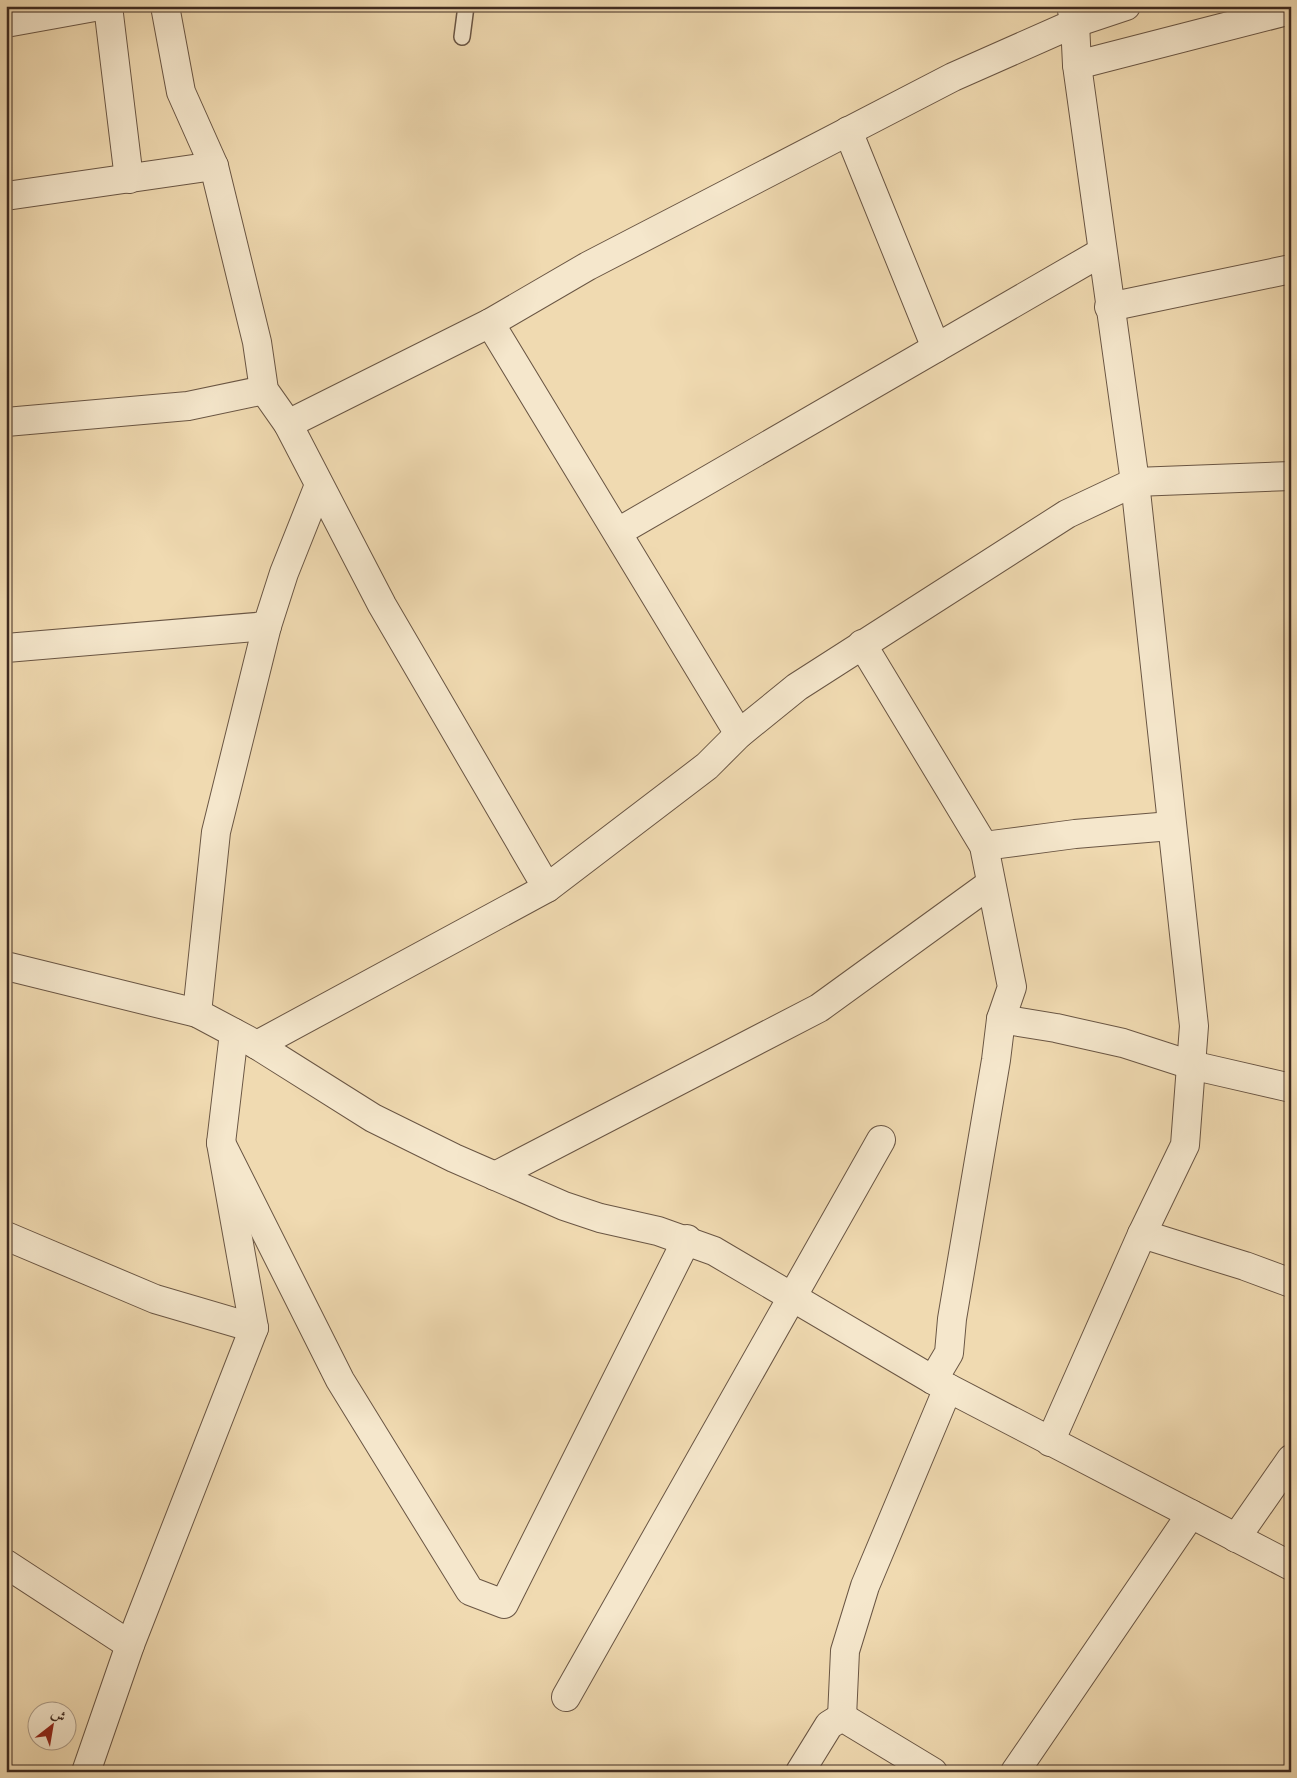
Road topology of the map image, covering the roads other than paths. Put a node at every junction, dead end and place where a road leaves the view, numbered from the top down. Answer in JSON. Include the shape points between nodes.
{"nodes":[{"id":1,"x":100,"y":6,"type":"edge"},
{"id":2,"x":108,"y":6,"type":"edge"},
{"id":3,"x":165,"y":6,"type":"edge"},
{"id":4,"x":466,"y":6,"type":"edge"},
{"id":5,"x":1126,"y":6,"type":"edge"},
{"id":6,"x":1291,"y":10,"type":"edge"},
{"id":7,"x":1073,"y":15,"type":"edge"},
{"id":8,"x":6,"y":23,"type":"edge"},
{"id":9,"x":462,"y":37,"type":"dead end"},
{"id":10,"x":1077,"y":65,"type":"junction"},
{"id":11,"x":848,"y":131,"type":"junction"},
{"id":12,"x":214,"y":166,"type":"junction"},
{"id":13,"x":129,"y":179,"type":"junction"},
{"id":14,"x":6,"y":196,"type":"edge"},
{"id":15,"x":1102,"y":252,"type":"junction"},
{"id":16,"x":1291,"y":269,"type":"edge"},
{"id":17,"x":1110,"y":307,"type":"junction"},
{"id":18,"x":490,"y":324,"type":"junction"},
{"id":19,"x":936,"y":348,"type":"junction"},
{"id":20,"x":264,"y":390,"type":"junction"},
{"id":21,"x":6,"y":422,"type":"edge"},
{"id":22,"x":288,"y":424,"type":"junction"},
{"id":23,"x":1291,"y":476,"type":"edge"},
{"id":24,"x":1134,"y":482,"type":"junction"},
{"id":25,"x":319,"y":485,"type":"junction"},
{"id":26,"x":618,"y":532,"type":"junction"},
{"id":27,"x":267,"y":626,"type":"junction"},
{"id":28,"x":862,"y":644,"type":"junction"},
{"id":29,"x":6,"y":648,"type":"edge"},
{"id":30,"x":739,"y":734,"type":"junction"},
{"id":31,"x":1171,"y":826,"type":"junction"},
{"id":32,"x":984,"y":846,"type":"junction"},
{"id":33,"x":990,"y":884,"type":"junction"},
{"id":34,"x":547,"y":888,"type":"junction"},
{"id":35,"x":6,"y":966,"type":"edge"},
{"id":36,"x":197,"y":1013,"type":"junction"},
{"id":37,"x":1001,"y":1019,"type":"junction"},
{"id":38,"x":246,"y":1039,"type":"junction"},
{"id":39,"x":1191,"y":1065,"type":"junction"},
{"id":40,"x":1291,"y":1088,"type":"edge"},
{"id":41,"x":881,"y":1140,"type":"dead end"},
{"id":42,"x":221,"y":1142,"type":"junction"},
{"id":43,"x":495,"y":1176,"type":"junction"},
{"id":44,"x":1142,"y":1234,"type":"junction"},
{"id":45,"x":6,"y":1236,"type":"edge"},
{"id":46,"x":687,"y":1239,"type":"junction"},
{"id":47,"x":1291,"y":1283,"type":"edge"},
{"id":48,"x":793,"y":1297,"type":"junction"},
{"id":49,"x":254,"y":1328,"type":"junction"},
{"id":50,"x":941,"y":1384,"type":"junction"},
{"id":51,"x":1050,"y":1442,"type":"junction"},
{"id":52,"x":1291,"y":1458,"type":"edge"},
{"id":53,"x":1191,"y":1514,"type":"junction"},
{"id":54,"x":1236,"y":1538,"type":"junction"},
{"id":55,"x":6,"y":1564,"type":"edge"},
{"id":56,"x":1291,"y":1566,"type":"edge"},
{"id":57,"x":130,"y":1645,"type":"junction"},
{"id":58,"x":566,"y":1697,"type":"dead end"},
{"id":59,"x":842,"y":1717,"type":"junction"},
{"id":60,"x":86,"y":1772,"type":"edge"},
{"id":61,"x":800,"y":1772,"type":"edge"},
{"id":62,"x":933,"y":1772,"type":"edge"},
{"id":63,"x":1015,"y":1772,"type":"edge"}],
"edges":[{"from":1,"to":8,"type":"street"},
{"from":2,"to":13,"type":"street"},
{"from":3,"to":12,"type":"street","via":[[181,92]]},
{"from":4,"to":9,"type":"lane"},
{"from":5,"to":7,"type":"street"},
{"from":6,"to":10,"type":"street"},
{"from":7,"to":10,"type":"street"},
{"from":7,"to":11,"type":"street"},
{"from":10,"to":15,"type":"street"},
{"from":11,"to":18,"type":"street","via":[[588,266]]},
{"from":11,"to":19,"type":"street"},
{"from":12,"to":13,"type":"street"},
{"from":12,"to":20,"type":"street","via":[[256,342]]},
{"from":13,"to":14,"type":"street"},
{"from":15,"to":17,"type":"street"},
{"from":15,"to":19,"type":"street"},
{"from":16,"to":17,"type":"street"},
{"from":17,"to":24,"type":"street"},
{"from":18,"to":22,"type":"street"},
{"from":18,"to":26,"type":"street"},
{"from":19,"to":26,"type":"street"},
{"from":20,"to":21,"type":"street","via":[[188,406]]},
{"from":20,"to":22,"type":"street"},
{"from":22,"to":25,"type":"street"},
{"from":23,"to":24,"type":"street"},
{"from":24,"to":28,"type":"street","via":[[1067,514]]},
{"from":24,"to":31,"type":"street"},
{"from":25,"to":27,"type":"street"},
{"from":25,"to":34,"type":"street","via":[[382,605]]},
{"from":26,"to":30,"type":"street"},
{"from":27,"to":29,"type":"street"},
{"from":27,"to":36,"type":"street","via":[[216,832]]},
{"from":28,"to":30,"type":"street","via":[[797,687]]},
{"from":28,"to":32,"type":"street"},
{"from":30,"to":34,"type":"street","via":[[707,766]]},
{"from":31,"to":32,"type":"street"},
{"from":31,"to":39,"type":"street","via":[[1194,1026]]},
{"from":32,"to":33,"type":"street"},
{"from":33,"to":37,"type":"street","via":[[1012,987]]},
{"from":33,"to":43,"type":"street","via":[[818,1008]]},
{"from":34,"to":38,"type":"street"},
{"from":35,"to":36,"type":"street"},
{"from":36,"to":38,"type":"street"},
{"from":37,"to":39,"type":"street","via":[[1124,1043]]},
{"from":37,"to":50,"type":"street","via":[[949,1353]]},
{"from":38,"to":42,"type":"street"},
{"from":38,"to":43,"type":"street","via":[[374,1118]]},
{"from":39,"to":40,"type":"street"},
{"from":39,"to":44,"type":"street","via":[[1185,1146]]},
{"from":41,"to":48,"type":"street"},
{"from":42,"to":46,"type":"street","via":[[340,1380],[470,1591],[504,1604]]},
{"from":42,"to":49,"type":"street"},
{"from":43,"to":46,"type":"street","via":[[600,1218]]},
{"from":44,"to":47,"type":"street"},
{"from":44,"to":51,"type":"street"},
{"from":45,"to":49,"type":"street","via":[[155,1299]]},
{"from":46,"to":48,"type":"street","via":[[740,1265]]},
{"from":48,"to":50,"type":"street"},
{"from":48,"to":58,"type":"street"},
{"from":49,"to":57,"type":"street"},
{"from":50,"to":51,"type":"street"},
{"from":50,"to":59,"type":"street","via":[[865,1586],[845,1651]]},
{"from":51,"to":53,"type":"street"},
{"from":52,"to":54,"type":"street"},
{"from":53,"to":54,"type":"street"},
{"from":53,"to":63,"type":"street"},
{"from":54,"to":56,"type":"street"},
{"from":55,"to":57,"type":"street"},
{"from":57,"to":60,"type":"street"},
{"from":59,"to":61,"type":"street","via":[[829,1725]]},
{"from":59,"to":62,"type":"street"}]}
